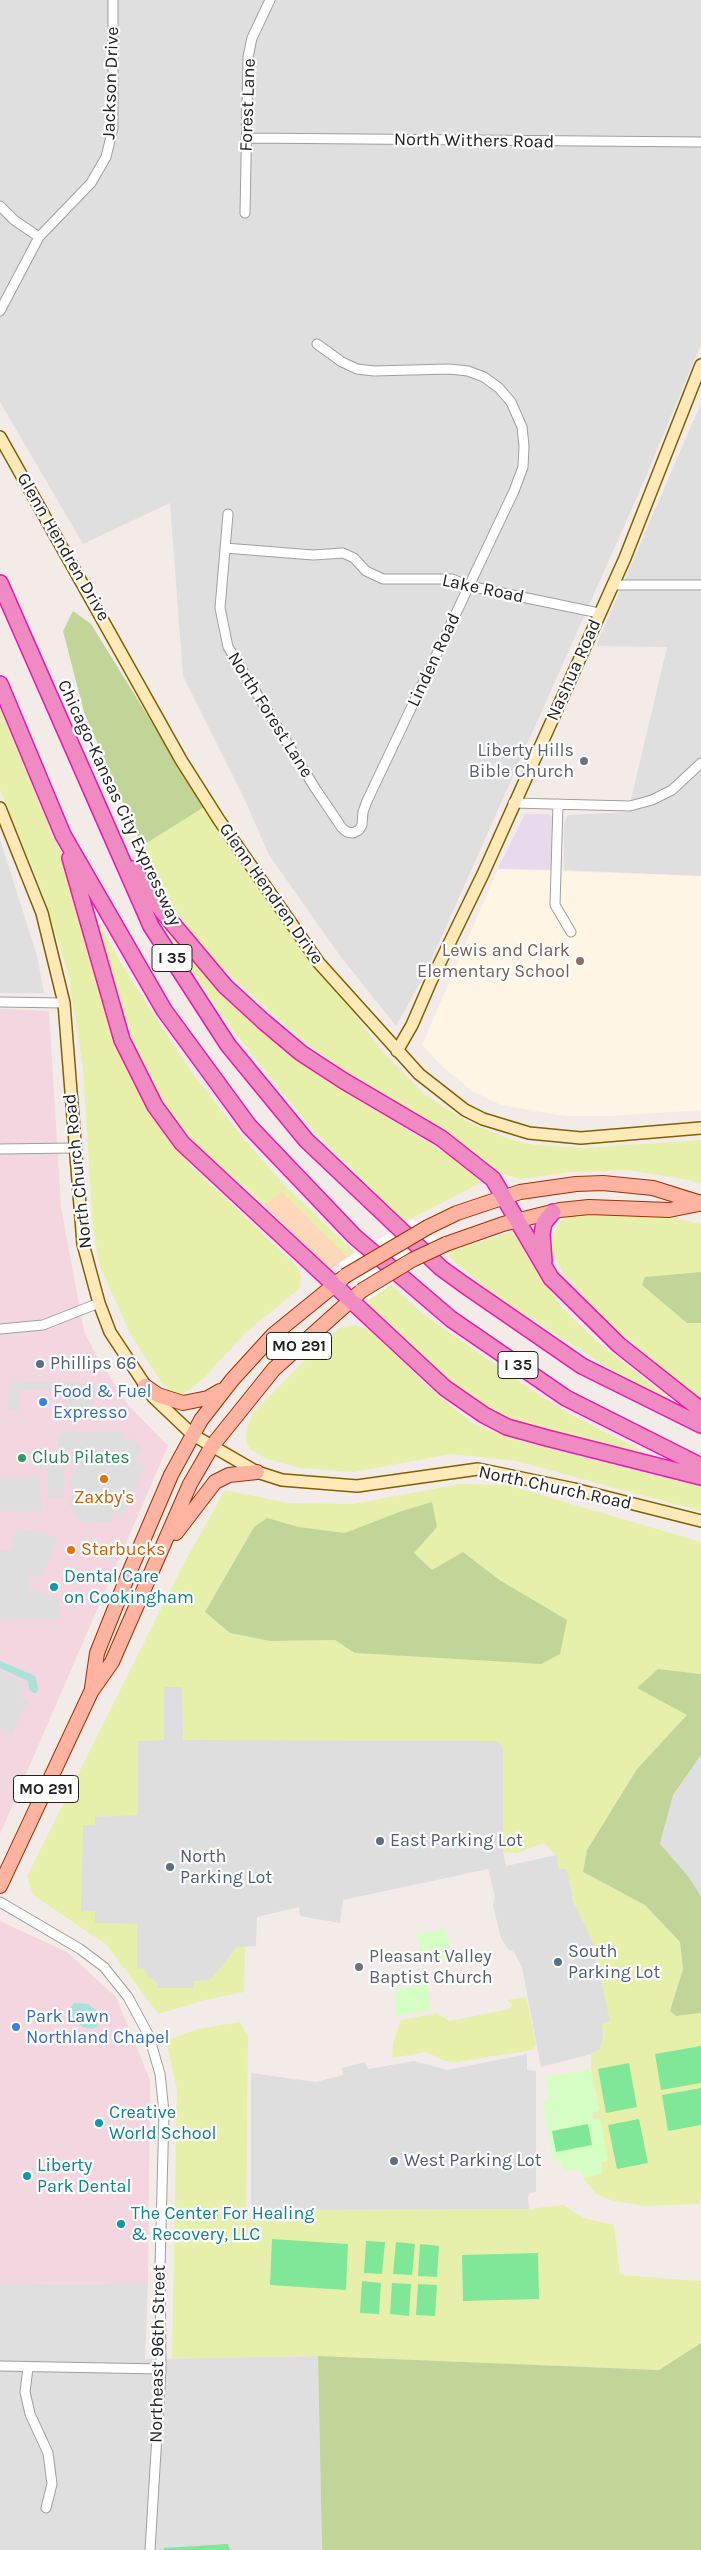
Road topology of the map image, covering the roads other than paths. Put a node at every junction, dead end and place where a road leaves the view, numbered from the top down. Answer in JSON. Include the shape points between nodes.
{"nodes":[{"id":1,"x":113,"y":0,"type":"edge"},
{"id":2,"x":270,"y":0,"type":"edge"},
{"id":3,"x":246,"y":138,"type":"junction"},
{"id":4,"x":701,"y":142,"type":"edge"},
{"id":5,"x":0,"y":206,"type":"edge"},
{"id":6,"x":245,"y":213,"type":"dead end"},
{"id":7,"x":38,"y":237,"type":"junction"},
{"id":8,"x":0,"y":311,"type":"edge"},
{"id":9,"x":317,"y":344,"type":"dead end"},
{"id":10,"x":701,"y":365,"type":"edge"},
{"id":11,"x":697,"y":387,"type":"edge"},
{"id":12,"x":0,"y":437,"type":"edge"},
{"id":13,"x":228,"y":514,"type":"dead end"},
{"id":14,"x":225,"y":548,"type":"junction"},
{"id":15,"x":0,"y":583,"type":"edge"},
{"id":16,"x":612,"y":584,"type":"junction"},
{"id":17,"x":701,"y":585,"type":"edge"},
{"id":18,"x":469,"y":586,"type":"junction"},
{"id":19,"x":599,"y":613,"type":"junction"},
{"id":20,"x":0,"y":684,"type":"edge"},
{"id":21,"x":701,"y":763,"type":"edge"},
{"id":22,"x":513,"y":803,"type":"junction"},
{"id":23,"x":558,"y":804,"type":"junction"},
{"id":24,"x":0,"y":808,"type":"edge"},
{"id":25,"x":359,"y":830,"type":"joint"},
{"id":26,"x":110,"y":834,"type":"junction"},
{"id":27,"x":63,"y":835,"type":"junction"},
{"id":28,"x":571,"y":932,"type":"dead end"},
{"id":29,"x":0,"y":1002,"type":"edge"},
{"id":30,"x":64,"y":1003,"type":"junction"},
{"id":31,"x":397,"y":1051,"type":"junction"},
{"id":32,"x":701,"y":1128,"type":"edge"},
{"id":33,"x":74,"y":1148,"type":"junction"},
{"id":34,"x":0,"y":1149,"type":"edge"},
{"id":35,"x":505,"y":1196,"type":"junction"},
{"id":36,"x":701,"y":1204,"type":"edge"},
{"id":37,"x":553,"y":1212,"type":"junction"},
{"id":38,"x":518,"y":1220,"type":"junction"},
{"id":39,"x":544,"y":1267,"type":"junction"},
{"id":40,"x":339,"y":1281,"type":"junction"},
{"id":41,"x":356,"y":1295,"type":"junction"},
{"id":42,"x":99,"y":1302,"type":"junction"},
{"id":43,"x":0,"y":1328,"type":"edge"},
{"id":44,"x":146,"y":1386,"type":"junction"},
{"id":45,"x":227,"y":1386,"type":"junction"},
{"id":46,"x":701,"y":1410,"type":"edge"},
{"id":47,"x":701,"y":1424,"type":"edge"},
{"id":48,"x":193,"y":1435,"type":"junction"},
{"id":49,"x":212,"y":1446,"type":"junction"},
{"id":50,"x":701,"y":1466,"type":"edge"},
{"id":51,"x":257,"y":1472,"type":"junction"},
{"id":52,"x":701,"y":1477,"type":"edge"},
{"id":53,"x":701,"y":1521,"type":"edge"},
{"id":54,"x":162,"y":1552,"type":"junction"},
{"id":55,"x":91,"y":1692,"type":"junction"},
{"id":56,"x":0,"y":1886,"type":"edge"},
{"id":57,"x":0,"y":1902,"type":"edge"},
{"id":58,"x":0,"y":2366,"type":"edge"},
{"id":59,"x":28,"y":2368,"type":"junction"},
{"id":60,"x":161,"y":2369,"type":"junction"},
{"id":61,"x":46,"y":2508,"type":"dead end"},
{"id":62,"x":150,"y":2550,"type":"edge"}],
"edges":[{"from":1,"to":7,"type":"street","name":"Jackson Drive","via":[[113,128],[110,143],[91,183]]},
{"from":2,"to":3,"type":"street","name":"Forest Lane","via":[[249,51]]},
{"from":3,"to":4,"type":"street","name":"North Withers Road"},
{"from":3,"to":6,"type":"street","name":"Forest Lane"},
{"from":5,"to":7,"type":"street"},
{"from":7,"to":8,"type":"street","name":"Jackson Drive"},
{"from":9,"to":18,"type":"street","name":"Linden Road","via":[[357,369],[468,371],[491,382],[511,402],[522,427],[523,467]]},
{"from":10,"to":11,"type":"street","name":"Nashua Road"},
{"from":11,"to":16,"type":"street","name":"Nashua Road"},
{"from":12,"to":31,"type":"street","name":"Glenn Hendren Drive","via":[[219,820],[319,964]]},
{"from":13,"to":14,"type":"street","name":"North Forest Lane"},
{"from":14,"to":18,"type":"street","name":"Lake Road","via":[[313,555],[343,553],[354,558],[366,571],[383,579],[452,579]]},
{"from":14,"to":25,"type":"street","name":"North Forest Lane","via":[[220,608],[228,647],[342,828],[353,833]]},
{"from":15,"to":26,"type":"highway","name":"Chicago-Kansas City Expressway","number":"I 35"},
{"from":16,"to":17,"type":"street"},
{"from":16,"to":19,"type":"street","name":"Nashua Road"},
{"from":18,"to":19,"type":"street","name":"Lake Road"},
{"from":18,"to":25,"type":"street","name":"Linden Road","via":[[368,801]]},
{"from":19,"to":22,"type":"street","name":"Nashua Road"},
{"from":20,"to":27,"type":"highway","number":"I 35"},
{"from":21,"to":23,"type":"street","via":[[672,790],[641,804]]},
{"from":22,"to":23,"type":"street"},
{"from":22,"to":31,"type":"street","name":"Nashua Road","via":[[483,874]]},
{"from":23,"to":28,"type":"street","via":[[554,905]]},
{"from":24,"to":30,"type":"street","name":"North Church Road","via":[[42,914]]},
{"from":26,"to":35,"type":"highway","via":[[162,911],[225,986],[263,1021],[337,1076],[442,1138],[493,1179]]},
{"from":26,"to":47,"type":"highway","name":"Chicago-Kansas City Expressway","number":"I 35","via":[[151,926],[228,1045],[306,1140],[463,1284],[582,1366]]},
{"from":27,"to":40,"type":"highway","via":[[122,1040],[155,1106],[182,1143]]},
{"from":27,"to":50,"type":"highway","number":"I 35","via":[[164,1010],[249,1126],[354,1236],[451,1319],[566,1398]]},
{"from":29,"to":30,"type":"street"},
{"from":30,"to":33,"type":"street","name":"North Church Road"},
{"from":31,"to":32,"type":"street","name":"Glenn Hendren Drive","via":[[433,1086],[465,1110],[529,1133],[581,1138]]},
{"from":33,"to":34,"type":"street"},
{"from":33,"to":42,"type":"street","name":"North Church Road","via":[[83,1244]]},
{"from":35,"to":36,"type":"main road","number":"MO 291","via":[[533,1188],[603,1183],[652,1188]]},
{"from":35,"to":38,"type":"highway"},
{"from":35,"to":40,"type":"main road","number":"MO 291","bridge":true,"via":[[428,1227]]},
{"from":36,"to":37,"type":"main road","number":"MO 291","via":[[669,1210],[589,1208]]},
{"from":37,"to":38,"type":"main road","number":"MO 291"},
{"from":37,"to":39,"type":"highway","via":[[544,1223],[542,1234]]},
{"from":38,"to":39,"type":"highway"},
{"from":38,"to":41,"type":"main road","number":"MO 291","bridge":true,"via":[[446,1244],[412,1260]]},
{"from":39,"to":46,"type":"highway","via":[[551,1278],[619,1345]]},
{"from":40,"to":41,"type":"highway"},
{"from":40,"to":45,"type":"main road","number":"MO 291","via":[[273,1335]]},
{"from":41,"to":49,"type":"main road","number":"MO 291","via":[[274,1369]]},
{"from":41,"to":52,"type":"highway","via":[[445,1388],[484,1415],[507,1427]]},
{"from":42,"to":43,"type":"street","via":[[43,1325]]},
{"from":42,"to":44,"type":"street","name":"North Church Road","via":[[110,1332]]},
{"from":44,"to":45,"type":"main road","via":[[182,1403],[208,1398]]},
{"from":44,"to":48,"type":"street","name":"North Church Road","via":[[153,1397]]},
{"from":45,"to":48,"type":"main road","number":"MO 291"},
{"from":48,"to":49,"type":"street","name":"North Church Road"},
{"from":48,"to":55,"type":"main road","number":"MO 291","via":[[171,1475],[97,1653]]},
{"from":49,"to":51,"type":"street","name":"North Church Road"},
{"from":49,"to":54,"type":"main road","number":"MO 291","via":[[190,1484]]},
{"from":51,"to":53,"type":"street","name":"North Church Road","via":[[282,1480],[357,1486],[478,1470],[574,1489]]},
{"from":51,"to":54,"type":"main road","via":[[229,1475],[216,1482]]},
{"from":54,"to":55,"type":"main road","number":"MO 291","via":[[112,1662]]},
{"from":55,"to":56,"type":"main road","number":"MO 291"},
{"from":57,"to":60,"type":"street","name":"Northeast 96th Street","via":[[80,1949],[104,1967],[128,1997],[149,2036],[160,2074],[164,2112]]},
{"from":58,"to":59,"type":"street"},
{"from":59,"to":60,"type":"street"},
{"from":59,"to":61,"type":"street","via":[[25,2392],[30,2414],[48,2453],[52,2484]]},
{"from":60,"to":62,"type":"street","name":"Northeast 96th Street"}]}
